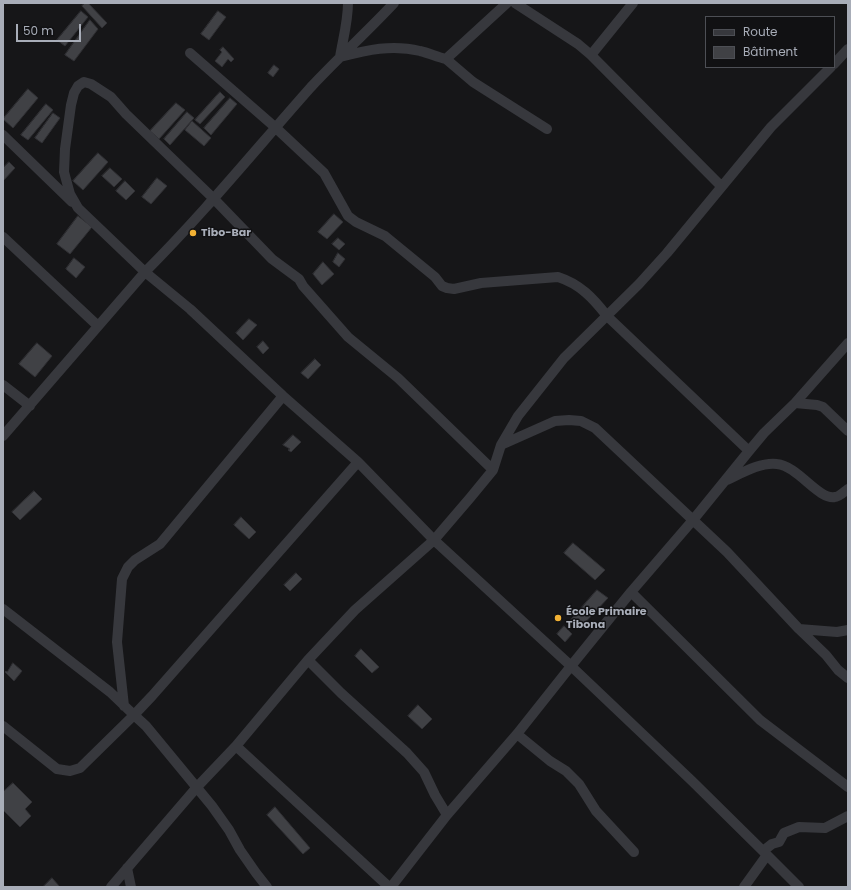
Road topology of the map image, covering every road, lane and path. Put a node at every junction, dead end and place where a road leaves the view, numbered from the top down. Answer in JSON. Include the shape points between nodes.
{"nodes":[{"id":1,"x":348,"y":3,"type":"edge"},
{"id":2,"x":394,"y":3,"type":"edge"},
{"id":3,"x":507,"y":3,"type":"edge"},
{"id":4,"x":515,"y":3,"type":"edge"},
{"id":5,"x":633,"y":3,"type":"edge"},
{"id":6,"x":848,"y":49,"type":"edge"},
{"id":7,"x":190,"y":53,"type":"dead end"},
{"id":8,"x":591,"y":55,"type":"junction"},
{"id":9,"x":340,"y":57,"type":"junction"},
{"id":10,"x":446,"y":59,"type":"junction"},
{"id":11,"x":835,"y":63,"type":"edge"},
{"id":12,"x":830,"y":68,"type":"edge"},
{"id":13,"x":276,"y":128,"type":"junction"},
{"id":14,"x":547,"y":129,"type":"dead end"},
{"id":15,"x":3,"y":135,"type":"edge"},
{"id":16,"x":721,"y":186,"type":"junction"},
{"id":17,"x":214,"y":199,"type":"junction"},
{"id":18,"x":78,"y":208,"type":"junction"},
{"id":19,"x":3,"y":237,"type":"edge"},
{"id":20,"x":145,"y":272,"type":"junction"},
{"id":21,"x":607,"y":316,"type":"junction"},
{"id":22,"x":98,"y":326,"type":"junction"},
{"id":23,"x":848,"y":343,"type":"edge"},
{"id":24,"x":3,"y":385,"type":"edge"},
{"id":25,"x":283,"y":396,"type":"junction"},
{"id":26,"x":795,"y":403,"type":"junction"},
{"id":27,"x":30,"y":406,"type":"junction"},
{"id":28,"x":848,"y":431,"type":"edge"},
{"id":29,"x":3,"y":436,"type":"edge"},
{"id":30,"x":500,"y":445,"type":"junction"},
{"id":31,"x":749,"y":451,"type":"junction"},
{"id":32,"x":358,"y":462,"type":"junction"},
{"id":33,"x":493,"y":470,"type":"junction"},
{"id":34,"x":724,"y":481,"type":"junction"},
{"id":35,"x":848,"y":489,"type":"edge"},
{"id":36,"x":693,"y":520,"type":"junction"},
{"id":37,"x":434,"y":540,"type":"junction"},
{"id":38,"x":630,"y":592,"type":"junction"},
{"id":39,"x":3,"y":608,"type":"edge"},
{"id":40,"x":799,"y":629,"type":"junction"},
{"id":41,"x":848,"y":630,"type":"edge"},
{"id":42,"x":308,"y":660,"type":"junction"},
{"id":43,"x":571,"y":666,"type":"junction"},
{"id":44,"x":848,"y":678,"type":"edge"},
{"id":45,"x":124,"y":706,"type":"junction"},
{"id":46,"x":134,"y":714,"type":"junction"},
{"id":47,"x":3,"y":726,"type":"edge"},
{"id":48,"x":517,"y":734,"type":"junction"},
{"id":49,"x":236,"y":746,"type":"junction"},
{"id":50,"x":197,"y":787,"type":"junction"},
{"id":51,"x":848,"y":787,"type":"edge"},
{"id":52,"x":447,"y":815,"type":"junction"},
{"id":53,"x":848,"y":816,"type":"edge"},
{"id":54,"x":634,"y":852,"type":"dead end"},
{"id":55,"x":765,"y":853,"type":"junction"},
{"id":56,"x":127,"y":868,"type":"junction"},
{"id":57,"x":111,"y":887,"type":"edge"},
{"id":58,"x":131,"y":887,"type":"edge"},
{"id":59,"x":267,"y":887,"type":"edge"},
{"id":60,"x":390,"y":887,"type":"edge"},
{"id":61,"x":744,"y":887,"type":"edge"},
{"id":62,"x":798,"y":887,"type":"edge"}],
"edges":[{"from":1,"to":9,"type":"street"},
{"from":2,"to":9,"type":"street"},
{"from":3,"to":10,"type":"street"},
{"from":4,"to":8,"type":"street"},
{"from":5,"to":8,"type":"street"},
{"from":6,"to":11,"type":"street"},
{"from":7,"to":13,"type":"street"},
{"from":8,"to":16,"type":"street"},
{"from":9,"to":10,"type":"street","via":[[391,47],[419,51]]},
{"from":9,"to":13,"type":"street"},
{"from":10,"to":14,"type":"street","via":[[473,82]]},
{"from":12,"to":16,"type":"street","via":[[771,127]]},
{"from":13,"to":17,"type":"street"},
{"from":13,"to":21,"type":"street","via":[[324,173],[348,216],[385,236],[435,277],[442,286],[454,289],[481,283],[558,277],[571,281],[585,292]]},
{"from":15,"to":18,"type":"street"},
{"from":16,"to":21,"type":"street","via":[[639,284]]},
{"from":17,"to":18,"type":"street","via":[[111,97],[84,82],[78,86],[71,105],[64,172],[70,194]]},
{"from":17,"to":20,"type":"street"},
{"from":17,"to":33,"type":"street","via":[[272,258],[299,279],[348,337],[398,378]]},
{"from":18,"to":20,"type":"street"},
{"from":19,"to":22,"type":"street"},
{"from":20,"to":22,"type":"street"},
{"from":20,"to":25,"type":"street","via":[[190,309]]},
{"from":21,"to":30,"type":"street","via":[[564,358],[518,416]]},
{"from":21,"to":31,"type":"street"},
{"from":22,"to":27,"type":"street"},
{"from":23,"to":26,"type":"street"},
{"from":24,"to":27,"type":"street"},
{"from":25,"to":32,"type":"street"},
{"from":25,"to":45,"type":"street","via":[[160,544],[128,567],[122,579],[117,642]]},
{"from":26,"to":28,"type":"street","via":[[823,408]]},
{"from":26,"to":31,"type":"street"},
{"from":27,"to":29,"type":"street"},
{"from":30,"to":33,"type":"street"},
{"from":30,"to":36,"type":"street","via":[[555,420],[581,421],[594,428]]},
{"from":31,"to":34,"type":"street"},
{"from":32,"to":37,"type":"street"},
{"from":32,"to":46,"type":"street"},
{"from":33,"to":37,"type":"street"},
{"from":34,"to":35,"type":"street","via":[[766,463],[786,466],[828,497],[836,497]]},
{"from":34,"to":36,"type":"street"},
{"from":36,"to":38,"type":"street"},
{"from":36,"to":40,"type":"street"},
{"from":37,"to":42,"type":"street","via":[[355,610]]},
{"from":37,"to":43,"type":"street"},
{"from":38,"to":43,"type":"street"},
{"from":38,"to":51,"type":"street","via":[[760,720]]},
{"from":39,"to":45,"type":"street","via":[[110,692]]},
{"from":40,"to":41,"type":"street","via":[[837,632]]},
{"from":40,"to":44,"type":"street"},
{"from":42,"to":49,"type":"street"},
{"from":42,"to":52,"type":"street","via":[[407,753],[424,772]]},
{"from":43,"to":48,"type":"street"},
{"from":43,"to":55,"type":"street"},
{"from":45,"to":46,"type":"street"},
{"from":46,"to":47,"type":"street","via":[[80,768],[70,771],[57,768]]},
{"from":46,"to":50,"type":"street"},
{"from":48,"to":52,"type":"street"},
{"from":48,"to":54,"type":"street","via":[[579,784],[596,811]]},
{"from":49,"to":50,"type":"street"},
{"from":49,"to":60,"type":"street"},
{"from":50,"to":56,"type":"street"},
{"from":50,"to":59,"type":"street"},
{"from":52,"to":60,"type":"street"},
{"from":53,"to":55,"type":"street","via":[[825,828],[799,827],[784,833]]},
{"from":55,"to":61,"type":"street"},
{"from":55,"to":62,"type":"street"},
{"from":56,"to":57,"type":"street"},
{"from":56,"to":58,"type":"street"}]}
